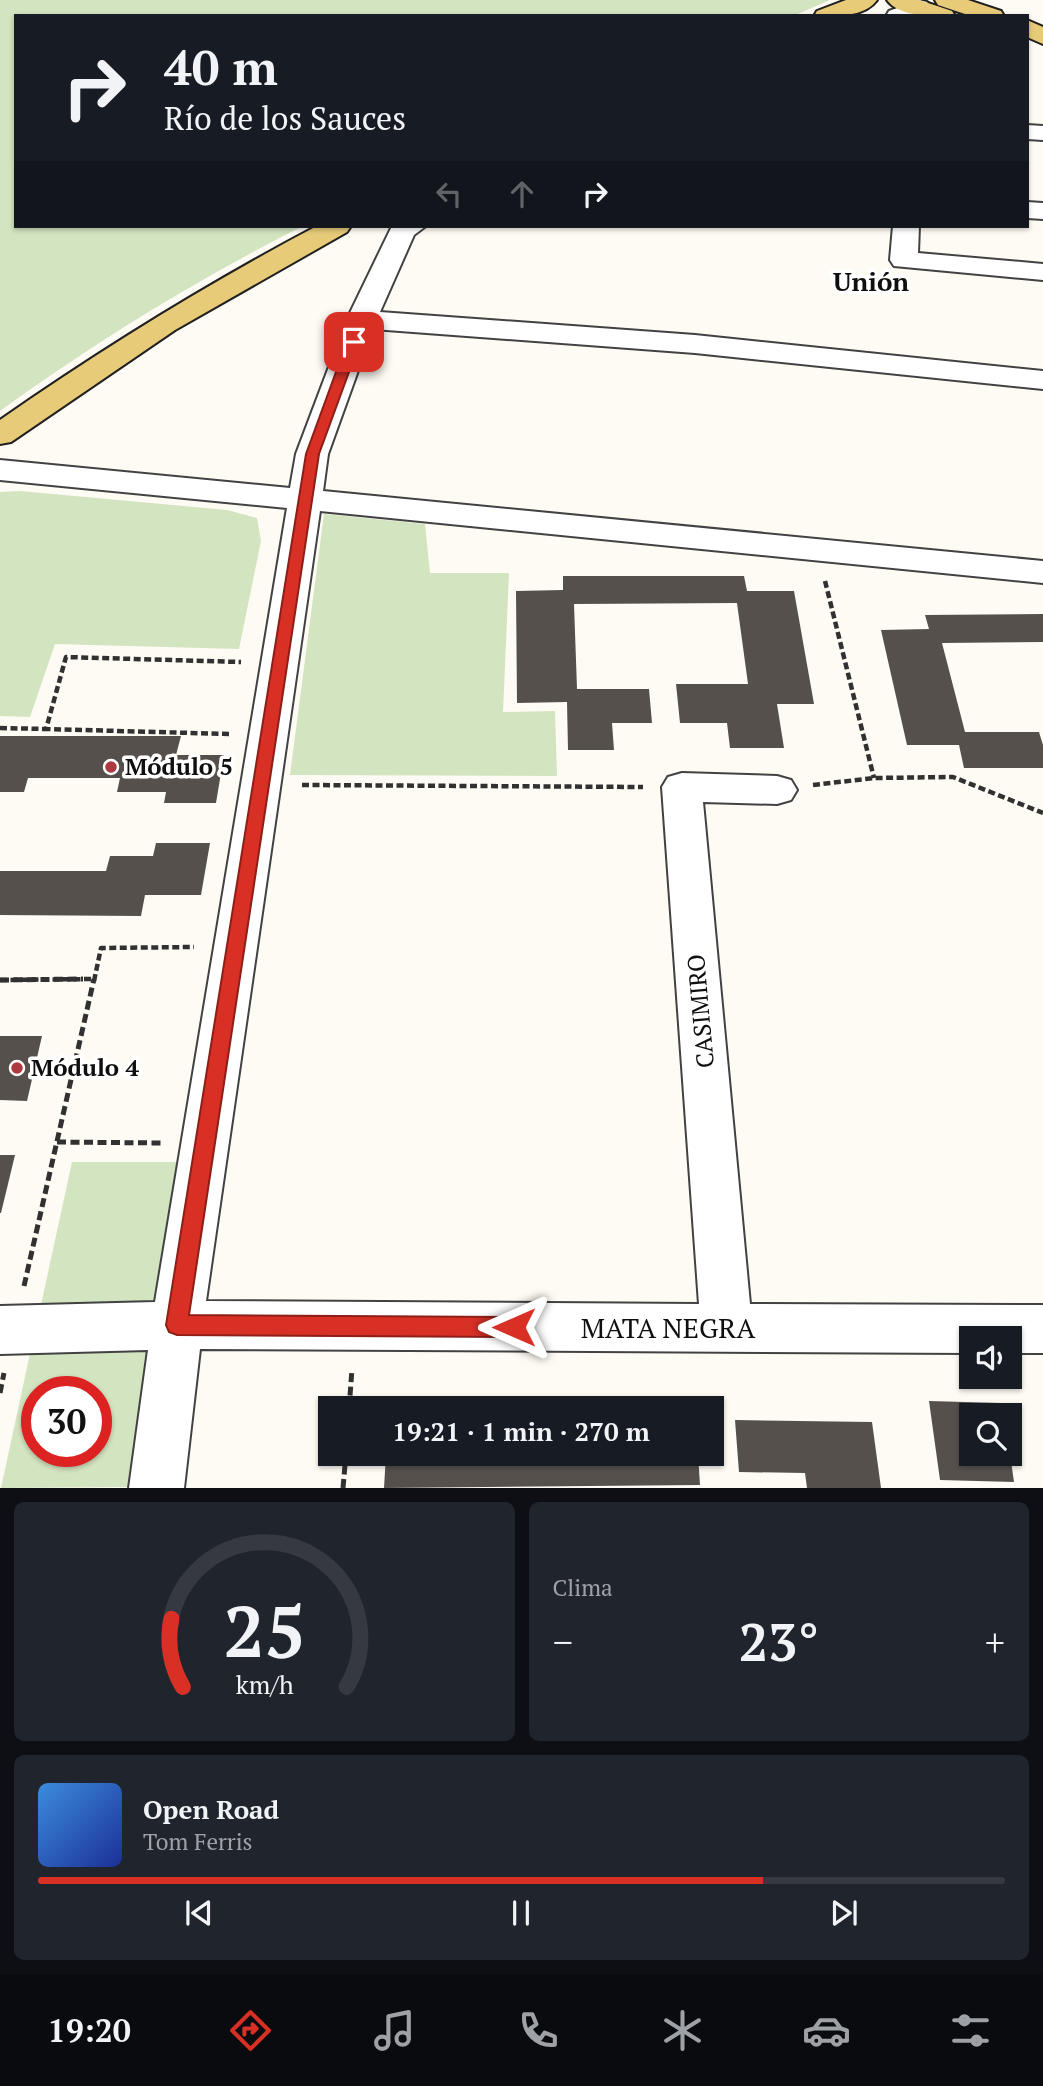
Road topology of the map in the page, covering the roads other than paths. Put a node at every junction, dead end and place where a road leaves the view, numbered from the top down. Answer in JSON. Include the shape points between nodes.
{"nodes":[{"id":1,"x":866,"y":0,"type":"edge"},
{"id":2,"x":946,"y":0,"type":"edge"},
{"id":3,"x":908,"y":4,"type":"edge"},
{"id":4,"x":830,"y":14,"type":"edge"},
{"id":5,"x":938,"y":14,"type":"edge"},
{"id":6,"x":987,"y":14,"type":"edge"},
{"id":7,"x":333,"y":228,"type":"edge"},
{"id":8,"x":408,"y":228,"type":"edge"},
{"id":9,"x":906,"y":228,"type":"edge"},
{"id":10,"x":1043,"y":272,"type":"edge"},
{"id":11,"x":362,"y":319,"type":"junction"},
{"id":12,"x":1043,"y":380,"type":"edge"},
{"id":13,"x":0,"y":435,"type":"edge"},
{"id":14,"x":0,"y":470,"type":"edge"},
{"id":15,"x":305,"y":499,"type":"junction"},
{"id":16,"x":1043,"y":572,"type":"edge"},
{"id":17,"x":777,"y":790,"type":"road end"},
{"id":18,"x":177,"y":1325,"type":"junction"},
{"id":19,"x":727,"y":1329,"type":"junction"},
{"id":20,"x":1043,"y":1329,"type":"edge"},
{"id":21,"x":7,"y":1330,"type":"edge"},
{"id":22,"x":156,"y":1488,"type":"edge"}],
"edges":[{"from":1,"to":4,"type":"main road"},
{"from":2,"to":6,"type":"main road"},
{"from":3,"to":5,"type":"main road"},
{"from":7,"to":13,"type":"main road","via":[[261,265],[73,381]]},
{"from":8,"to":11,"type":"street"},
{"from":9,"to":10,"type":"street","via":[[904,260]]},
{"from":11,"to":12,"type":"street","via":[[695,344]]},
{"from":11,"to":15,"type":"street","via":[[312,454]]},
{"from":14,"to":15,"type":"street"},
{"from":15,"to":16,"type":"street"},
{"from":15,"to":18,"type":"street"},
{"from":17,"to":19,"type":"street","name":"CASIMIRO","via":[[682,787]]},
{"from":18,"to":19,"type":"street","name":"MATA NEGRA"},
{"from":18,"to":21,"type":"street","name":"MATA NEGRA"},
{"from":18,"to":22,"type":"street"},
{"from":19,"to":20,"type":"street","name":"MATA NEGRA"}]}
